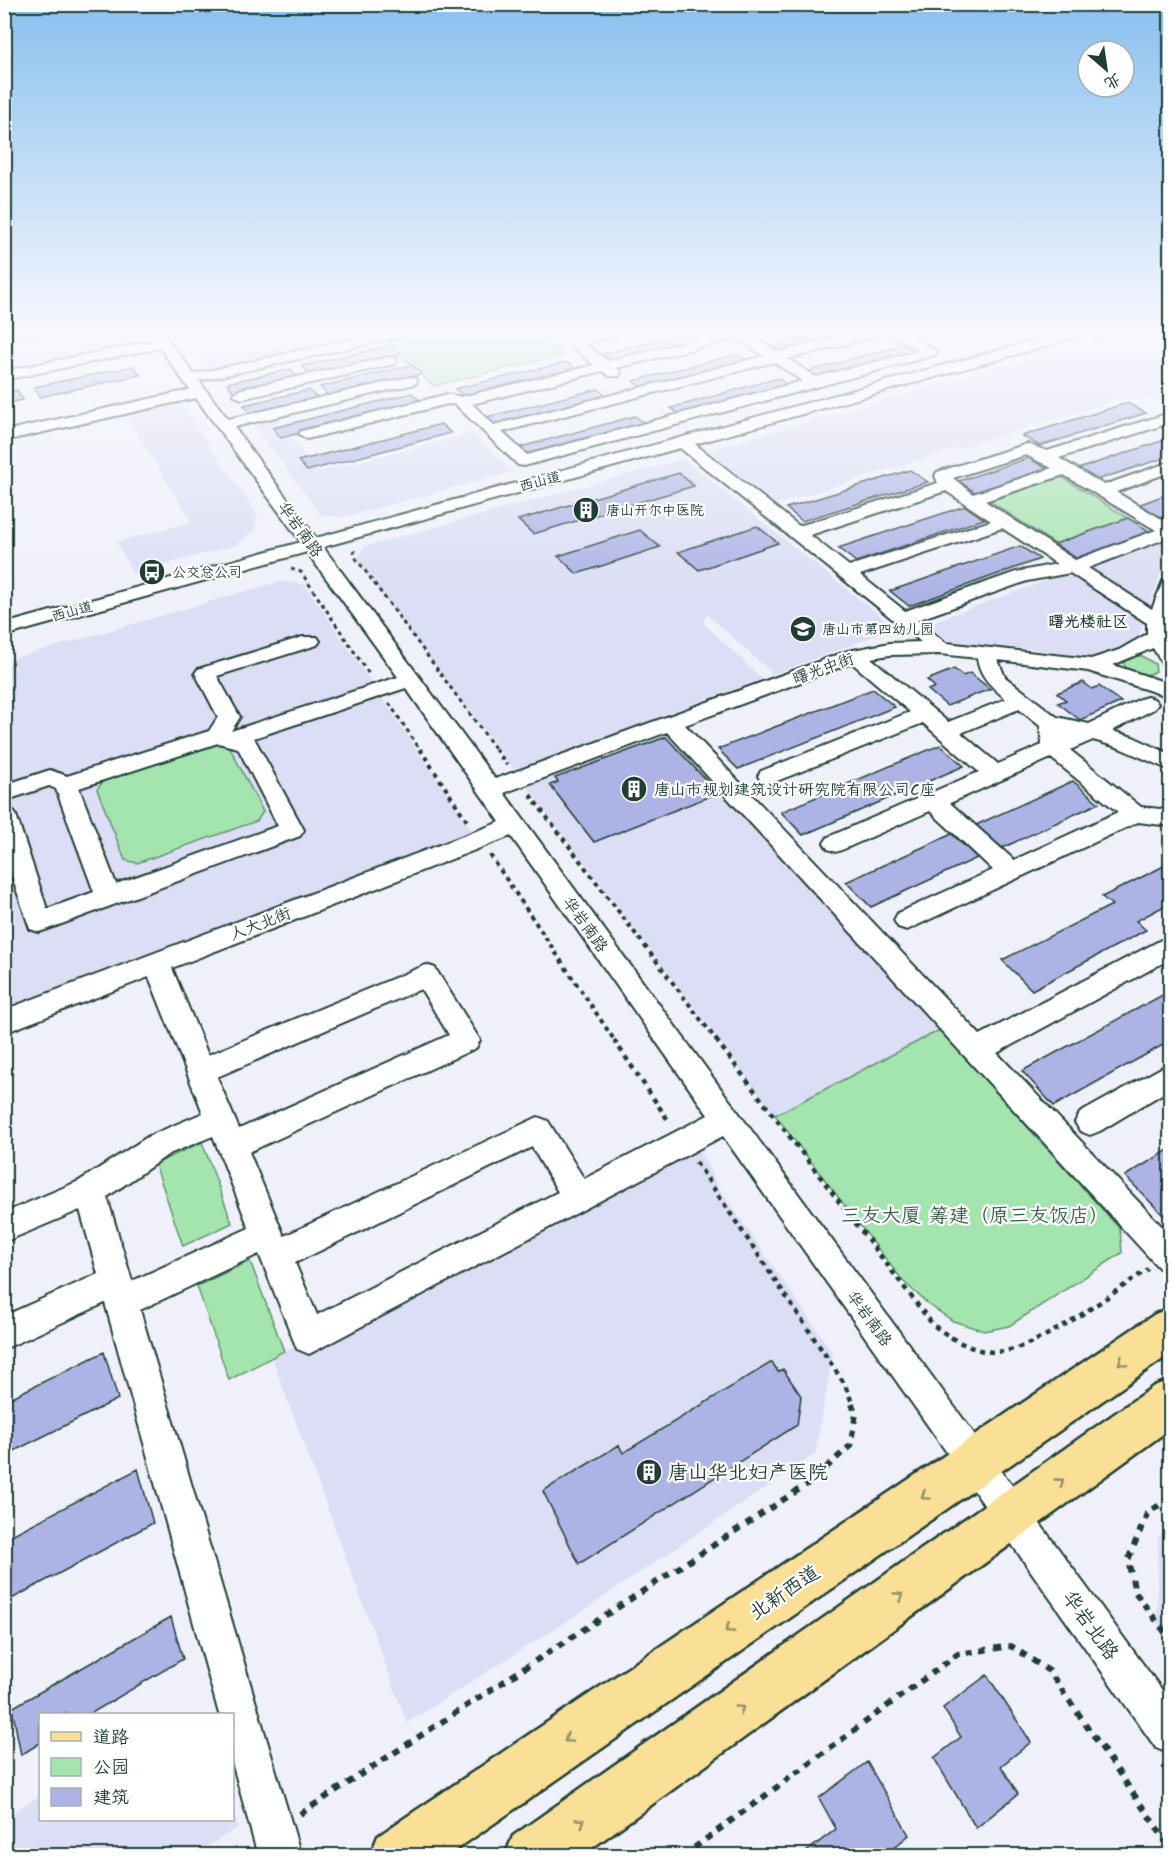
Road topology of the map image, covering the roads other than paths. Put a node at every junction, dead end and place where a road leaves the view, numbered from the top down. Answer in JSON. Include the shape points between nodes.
{"nodes":[{"id":1,"x":66,"y":420,"type":"edge"},
{"id":2,"x":220,"y":420,"type":"edge"},
{"id":3,"x":245,"y":420,"type":"edge"},
{"id":4,"x":364,"y":420,"type":"edge"},
{"id":5,"x":481,"y":420,"type":"edge"},
{"id":6,"x":533,"y":420,"type":"edge"},
{"id":7,"x":674,"y":420,"type":"joint"},
{"id":8,"x":762,"y":420,"type":"edge"},
{"id":9,"x":1164,"y":420,"type":"edge"},
{"id":10,"x":224,"y":425,"type":"junction"},
{"id":11,"x":492,"y":430,"type":"junction"},
{"id":12,"x":307,"y":434,"type":"dead end"},
{"id":13,"x":4,"y":436,"type":"edge"},
{"id":14,"x":689,"y":440,"type":"junction"},
{"id":15,"x":1046,"y":456,"type":"junction"},
{"id":16,"x":1170,"y":467,"type":"edge"},
{"id":17,"x":1065,"y":469,"type":"junction"},
{"id":18,"x":948,"y":485,"type":"junction"},
{"id":19,"x":1102,"y":491,"type":"junction"},
{"id":20,"x":971,"y":500,"type":"junction"},
{"id":21,"x":1004,"y":522,"type":"junction"},
{"id":22,"x":1170,"y":531,"type":"edge"},
{"id":23,"x":796,"y":533,"type":"junction"},
{"id":24,"x":312,"y":544,"type":"junction"},
{"id":25,"x":1075,"y":566,"type":"junction"},
{"id":26,"x":847,"y":573,"type":"junction"},
{"id":27,"x":1170,"y":585,"type":"edge"},
{"id":28,"x":903,"y":618,"type":"junction"},
{"id":29,"x":1157,"y":629,"type":"junction"},
{"id":30,"x":4,"y":630,"type":"edge"},
{"id":31,"x":310,"y":641,"type":"dead end"},
{"id":32,"x":940,"y":648,"type":"junction"},
{"id":33,"x":986,"y":652,"type":"junction"},
{"id":34,"x":855,"y":656,"type":"junction"},
{"id":35,"x":1170,"y":661,"type":"edge"},
{"id":36,"x":1091,"y":665,"type":"junction"},
{"id":37,"x":411,"y":680,"type":"junction"},
{"id":38,"x":1170,"y":691,"type":"edge"},
{"id":39,"x":1021,"y":700,"type":"junction"},
{"id":40,"x":1147,"y":704,"type":"dead end"},
{"id":41,"x":926,"y":714,"type":"junction"},
{"id":42,"x":1050,"y":723,"type":"junction"},
{"id":43,"x":672,"y":724,"type":"junction"},
{"id":44,"x":946,"y":731,"type":"junction"},
{"id":45,"x":1092,"y":732,"type":"junction"},
{"id":46,"x":223,"y":737,"type":"junction"},
{"id":47,"x":1053,"y":748,"type":"junction"},
{"id":48,"x":1170,"y":763,"type":"edge"},
{"id":49,"x":995,"y":773,"type":"junction"},
{"id":50,"x":769,"y":776,"type":"dead end"},
{"id":51,"x":66,"y":784,"type":"junction"},
{"id":52,"x":489,"y":790,"type":"junction"},
{"id":53,"x":4,"y":793,"type":"edge"},
{"id":54,"x":933,"y":801,"type":"junction"},
{"id":55,"x":1135,"y":814,"type":"junction"},
{"id":56,"x":4,"y":815,"type":"edge"},
{"id":57,"x":1170,"y":818,"type":"edge"},
{"id":58,"x":515,"y":825,"type":"junction"},
{"id":59,"x":836,"y":843,"type":"dead end"},
{"id":60,"x":1011,"y":872,"type":"junction"},
{"id":61,"x":108,"y":897,"type":"junction"},
{"id":62,"x":908,"y":920,"type":"dead end"},
{"id":63,"x":1170,"y":947,"type":"edge"},
{"id":64,"x":157,"y":963,"type":"junction"},
{"id":65,"x":4,"y":1022,"type":"edge"},
{"id":66,"x":977,"y":1050,"type":"junction"},
{"id":67,"x":201,"y":1071,"type":"junction"},
{"id":68,"x":1170,"y":1075,"type":"edge"},
{"id":69,"x":220,"y":1119,"type":"junction"},
{"id":70,"x":726,"y":1120,"type":"junction"},
{"id":71,"x":1090,"y":1122,"type":"dead end"},
{"id":72,"x":232,"y":1146,"type":"junction"},
{"id":73,"x":90,"y":1191,"type":"junction"},
{"id":74,"x":578,"y":1197,"type":"junction"},
{"id":75,"x":4,"y":1228,"type":"edge"},
{"id":76,"x":272,"y":1245,"type":"junction"},
{"id":77,"x":1170,"y":1256,"type":"edge"},
{"id":78,"x":118,"y":1292,"type":"junction"},
{"id":79,"x":1170,"y":1329,"type":"edge"},
{"id":80,"x":4,"y":1333,"type":"edge"},
{"id":81,"x":1170,"y":1402,"type":"edge"},
{"id":82,"x":974,"y":1463,"type":"junction"},
{"id":83,"x":1012,"y":1517,"type":"junction"},
{"id":84,"x":1170,"y":1734,"type":"edge"},
{"id":85,"x":277,"y":1844,"type":"edge"},
{"id":86,"x":398,"y":1856,"type":"edge"},
{"id":87,"x":533,"y":1856,"type":"edge"}],
"edges":[{"from":1,"to":13,"type":"street"},
{"from":2,"to":10,"type":"street","name":"华岩南路"},
{"from":3,"to":10,"type":"street"},
{"from":4,"to":12,"type":"street"},
{"from":5,"to":11,"type":"street"},
{"from":6,"to":11,"type":"street"},
{"from":7,"to":11,"type":"street","via":[[524,461]]},
{"from":7,"to":14,"type":"street"},
{"from":8,"to":14,"type":"street","name":"西山道"},
{"from":9,"to":15,"type":"street"},
{"from":10,"to":24,"type":"street","name":"华岩南路"},
{"from":14,"to":23,"type":"street"},
{"from":14,"to":24,"type":"street","name":"西山道"},
{"from":15,"to":17,"type":"street"},
{"from":15,"to":18,"type":"street","via":[[1027,449],[943,476]]},
{"from":16,"to":19,"type":"street"},
{"from":17,"to":19,"type":"street"},
{"from":17,"to":20,"type":"street"},
{"from":18,"to":20,"type":"street"},
{"from":18,"to":23,"type":"street"},
{"from":19,"to":22,"type":"street"},
{"from":20,"to":21,"type":"street"},
{"from":21,"to":25,"type":"street"},
{"from":21,"to":26,"type":"street"},
{"from":22,"to":25,"type":"street"},
{"from":23,"to":26,"type":"street"},
{"from":24,"to":30,"type":"street","name":"西山道"},
{"from":24,"to":37,"type":"street","name":"华岩南路"},
{"from":25,"to":28,"type":"street","via":[[1023,576]]},
{"from":25,"to":29,"type":"street"},
{"from":26,"to":28,"type":"street"},
{"from":27,"to":29,"type":"street"},
{"from":28,"to":32,"type":"street"},
{"from":29,"to":35,"type":"street"},
{"from":29,"to":36,"type":"street","via":[[1143,647]]},
{"from":31,"to":46,"type":"street","via":[[204,673],[229,717]]},
{"from":32,"to":33,"type":"street","name":"曙光中街"},
{"from":32,"to":34,"type":"street","name":"曙光中街"},
{"from":33,"to":36,"type":"street","name":"曙光中街"},
{"from":33,"to":39,"type":"street","via":[[989,668],[998,681]]},
{"from":34,"to":41,"type":"street"},
{"from":34,"to":43,"type":"street","name":"曙光中街"},
{"from":36,"to":38,"type":"street","name":"曙光中街"},
{"from":37,"to":46,"type":"street"},
{"from":37,"to":52,"type":"street","name":"华岩南路"},
{"from":39,"to":42,"type":"street"},
{"from":39,"to":44,"type":"street"},
{"from":40,"to":45,"type":"street"},
{"from":41,"to":44,"type":"street"},
{"from":41,"to":50,"type":"street"},
{"from":42,"to":45,"type":"street"},
{"from":42,"to":47,"type":"street"},
{"from":43,"to":52,"type":"street","name":"曙光中街"},
{"from":43,"to":66,"type":"street"},
{"from":44,"to":49,"type":"street"},
{"from":45,"to":47,"type":"street"},
{"from":45,"to":48,"type":"street"},
{"from":46,"to":51,"type":"street"},
{"from":46,"to":61,"type":"street","via":[[246,743],[292,830]]},
{"from":47,"to":49,"type":"street"},
{"from":47,"to":55,"type":"street"},
{"from":49,"to":54,"type":"street"},
{"from":51,"to":53,"type":"street","via":[[50,778]]},
{"from":51,"to":61,"type":"street"},
{"from":52,"to":58,"type":"street","name":"华岩南路"},
{"from":54,"to":59,"type":"street"},
{"from":54,"to":60,"type":"street"},
{"from":55,"to":57,"type":"street"},
{"from":55,"to":60,"type":"street"},
{"from":56,"to":61,"type":"street","via":[[39,922]]},
{"from":58,"to":64,"type":"street","name":"人大北街"},
{"from":58,"to":70,"type":"street","name":"华岩南路"},
{"from":60,"to":62,"type":"street"},
{"from":63,"to":66,"type":"street"},
{"from":64,"to":65,"type":"street","name":"人大北街"},
{"from":64,"to":67,"type":"street"},
{"from":66,"to":77,"type":"street"},
{"from":67,"to":69,"type":"street"},
{"from":67,"to":72,"type":"street","via":[[426,975],[465,1040]]},
{"from":68,"to":71,"type":"street"},
{"from":69,"to":72,"type":"street"},
{"from":69,"to":73,"type":"street","via":[[159,1145]]},
{"from":70,"to":74,"type":"street"},
{"from":70,"to":82,"type":"street","name":"华岩南路"},
{"from":72,"to":76,"type":"street"},
{"from":73,"to":75,"type":"street"},
{"from":73,"to":78,"type":"street"},
{"from":74,"to":76,"type":"street","via":[[538,1130]]},
{"from":74,"to":76,"type":"street","via":[[309,1336]]},
{"from":76,"to":78,"type":"street"},
{"from":78,"to":80,"type":"street"},
{"from":78,"to":85,"type":"street"},
{"from":79,"to":82,"type":"main road","name":"北新西道","one_way":true},
{"from":83,"to":81,"type":"main road","one_way":true},
{"from":82,"to":83,"type":"street","name":"华岩南路"},
{"from":82,"to":86,"type":"main road","name":"北新西道","one_way":true},
{"from":83,"to":84,"type":"street","name":"华岩北路"},
{"from":87,"to":83,"type":"main road","one_way":true}]}
